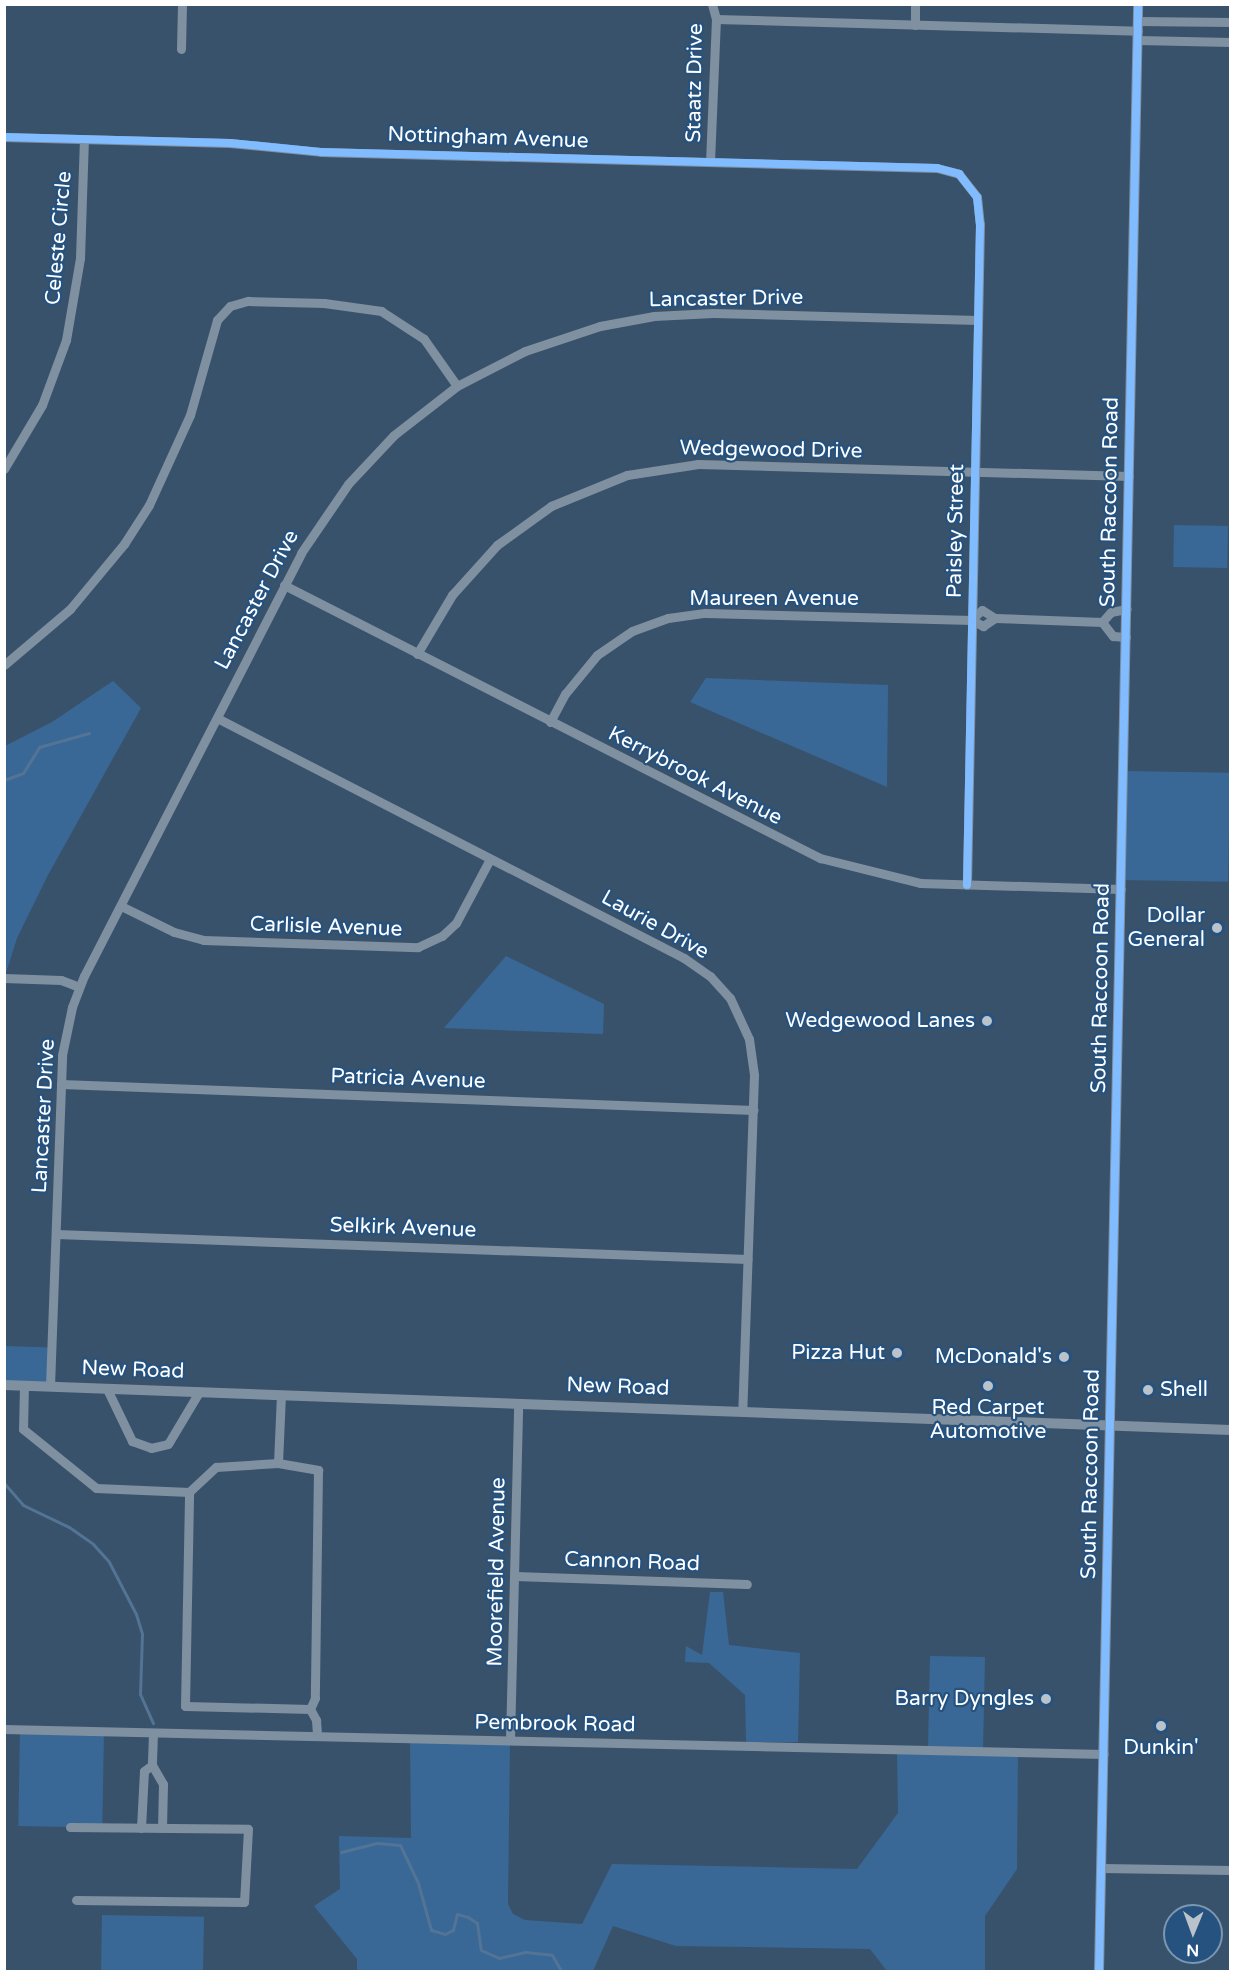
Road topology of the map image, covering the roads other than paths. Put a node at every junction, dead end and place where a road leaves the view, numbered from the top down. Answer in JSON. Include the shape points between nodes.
{"nodes":[{"id":1,"x":182,"y":4,"type":"edge"},
{"id":2,"x":712,"y":4,"type":"edge"},
{"id":3,"x":915,"y":4,"type":"edge"},
{"id":4,"x":1138,"y":4,"type":"edge"},
{"id":5,"x":716,"y":19,"type":"junction"},
{"id":6,"x":1230,"y":22,"type":"edge"},
{"id":7,"x":915,"y":25,"type":"junction"},
{"id":8,"x":1138,"y":31,"type":"junction"},
{"id":9,"x":1230,"y":42,"type":"edge"},
{"id":10,"x":182,"y":49,"type":"dead end"},
{"id":11,"x":4,"y":137,"type":"edge"},
{"id":12,"x":84,"y":139,"type":"junction"},
{"id":13,"x":710,"y":162,"type":"junction"},
{"id":14,"x":967,"y":181,"type":"joint"},
{"id":15,"x":978,"y":320,"type":"junction"},
{"id":16,"x":457,"y":386,"type":"junction"},
{"id":17,"x":4,"y":469,"type":"edge"},
{"id":18,"x":975,"y":471,"type":"junction"},
{"id":19,"x":1128,"y":477,"type":"junction"},
{"id":20,"x":284,"y":585,"type":"junction"},
{"id":21,"x":1126,"y":609,"type":"junction"},
{"id":22,"x":995,"y":618,"type":"junction"},
{"id":23,"x":972,"y":621,"type":"junction"},
{"id":24,"x":1102,"y":622,"type":"junction"},
{"id":25,"x":1126,"y":637,"type":"junction"},
{"id":26,"x":417,"y":654,"type":"junction"},
{"id":27,"x":4,"y":665,"type":"edge"},
{"id":28,"x":217,"y":718,"type":"junction"},
{"id":29,"x":550,"y":722,"type":"junction"},
{"id":30,"x":490,"y":859,"type":"junction"},
{"id":31,"x":967,"y":885,"type":"junction"},
{"id":32,"x":1121,"y":889,"type":"junction"},
{"id":33,"x":121,"y":906,"type":"junction"},
{"id":34,"x":4,"y":978,"type":"edge"},
{"id":35,"x":79,"y":987,"type":"junction"},
{"id":36,"x":61,"y":1084,"type":"junction"},
{"id":37,"x":753,"y":1110,"type":"junction"},
{"id":38,"x":56,"y":1234,"type":"junction"},
{"id":39,"x":748,"y":1259,"type":"junction"},
{"id":40,"x":4,"y":1385,"type":"edge"},
{"id":41,"x":24,"y":1386,"type":"junction"},
{"id":42,"x":50,"y":1386,"type":"junction"},
{"id":43,"x":107,"y":1389,"type":"junction"},
{"id":44,"x":199,"y":1392,"type":"junction"},
{"id":45,"x":281,"y":1395,"type":"junction"},
{"id":46,"x":518,"y":1403,"type":"junction"},
{"id":47,"x":742,"y":1411,"type":"junction"},
{"id":48,"x":1110,"y":1425,"type":"junction"},
{"id":49,"x":1230,"y":1430,"type":"edge"},
{"id":50,"x":278,"y":1463,"type":"junction"},
{"id":51,"x":189,"y":1492,"type":"junction"},
{"id":52,"x":515,"y":1576,"type":"junction"},
{"id":53,"x":747,"y":1584,"type":"dead end"},
{"id":54,"x":310,"y":1709,"type":"junction"},
{"id":55,"x":4,"y":1729,"type":"edge"},
{"id":56,"x":153,"y":1733,"type":"junction"},
{"id":57,"x":317,"y":1736,"type":"junction"},
{"id":58,"x":510,"y":1740,"type":"junction"},
{"id":59,"x":1104,"y":1754,"type":"junction"},
{"id":60,"x":152,"y":1765,"type":"junction"},
{"id":61,"x":70,"y":1827,"type":"dead end"},
{"id":62,"x":141,"y":1828,"type":"junction"},
{"id":63,"x":162,"y":1828,"type":"junction"},
{"id":64,"x":1102,"y":1868,"type":"junction"},
{"id":65,"x":1230,"y":1870,"type":"edge"},
{"id":66,"x":76,"y":1900,"type":"dead end"},
{"id":67,"x":1100,"y":1971,"type":"edge"}],
"edges":[{"from":1,"to":10,"type":"street"},
{"from":2,"to":5,"type":"street","name":"Staatz Drive"},
{"from":3,"to":7,"type":"street"},
{"from":4,"to":8,"type":"street","name":"South Raccoon Road"},
{"from":5,"to":7,"type":"street"},
{"from":5,"to":13,"type":"street","name":"Staatz Drive"},
{"from":6,"to":8,"type":"street"},
{"from":7,"to":8,"type":"street"},
{"from":8,"to":9,"type":"street"},
{"from":8,"to":19,"type":"street","name":"South Raccoon Road"},
{"from":11,"to":12,"type":"street","name":"Nottingham Avenue"},
{"from":12,"to":13,"type":"street","name":"Nottingham Avenue","via":[[230,143],[321,152]]},
{"from":12,"to":17,"type":"street","name":"Celeste Circle","via":[[80,258],[66,340],[42,405]]},
{"from":13,"to":14,"type":"street","name":"Nottingham Avenue","via":[[938,168],[950,170]]},
{"from":14,"to":15,"type":"street","name":"Paisley Street","via":[[979,208]]},
{"from":15,"to":16,"type":"street","name":"Lancaster Drive","via":[[713,313],[654,316],[554,339]]},
{"from":15,"to":18,"type":"street","name":"Paisley Street"},
{"from":16,"to":20,"type":"street","name":"Lancaster Drive","via":[[394,435],[348,484],[312,533]]},
{"from":16,"to":27,"type":"street","via":[[424,339],[381,311],[324,303],[248,301],[230,306],[217,320],[182,436],[143,515],[103,572],[70,609]]},
{"from":18,"to":19,"type":"street","name":"Wedgewood Drive"},
{"from":18,"to":23,"type":"street","name":"Paisley Street"},
{"from":18,"to":26,"type":"street","name":"Wedgewood Drive","via":[[698,464],[647,470],[608,481],[551,506],[497,545],[452,595]]},
{"from":19,"to":21,"type":"street","name":"South Raccoon Road"},
{"from":20,"to":26,"type":"street","name":"Kerrybrook Avenue"},
{"from":20,"to":28,"type":"street","name":"Lancaster Drive"},
{"from":21,"to":24,"type":"street","via":[[1111,612]]},
{"from":21,"to":25,"type":"street","name":"South Raccoon Road"},
{"from":22,"to":23,"type":"street","via":[[983,626]]},
{"from":22,"to":23,"type":"street","via":[[978,610]]},
{"from":22,"to":24,"type":"street"},
{"from":23,"to":29,"type":"street","name":"Maureen Avenue","via":[[705,613],[668,618],[632,632],[597,655],[565,694]]},
{"from":23,"to":31,"type":"street","name":"Paisley Street"},
{"from":24,"to":25,"type":"street","via":[[1113,636]]},
{"from":25,"to":32,"type":"street","name":"South Raccoon Road"},
{"from":26,"to":29,"type":"street","name":"Kerrybrook Avenue"},
{"from":28,"to":30,"type":"street","name":"Laurie Drive"},
{"from":28,"to":33,"type":"street","name":"Lancaster Drive"},
{"from":29,"to":31,"type":"street","name":"Kerrybrook Avenue","via":[[820,858],[887,878]]},
{"from":30,"to":33,"type":"street","name":"Carlisle Avenue","via":[[456,923],[442,936],[417,947],[203,940],[174,932]]},
{"from":30,"to":37,"type":"street","name":"Laurie Drive","via":[[684,958],[710,976],[736,1007],[749,1039]]},
{"from":31,"to":32,"type":"street","name":"Kerrybrook Avenue"},
{"from":32,"to":48,"type":"street","name":"South Raccoon Road"},
{"from":33,"to":35,"type":"street","name":"Lancaster Drive"},
{"from":34,"to":35,"type":"street","via":[[62,980]]},
{"from":35,"to":36,"type":"street","name":"Lancaster Drive","via":[[66,1032]]},
{"from":36,"to":37,"type":"street","name":"Patricia Avenue"},
{"from":36,"to":38,"type":"street","name":"Lancaster Drive"},
{"from":37,"to":39,"type":"street","name":"Laurie Drive"},
{"from":38,"to":39,"type":"street","name":"Selkirk Avenue"},
{"from":38,"to":42,"type":"street","name":"Lancaster Drive"},
{"from":39,"to":47,"type":"street","name":"Laurie Drive"},
{"from":40,"to":41,"type":"street","name":"New Road"},
{"from":41,"to":42,"type":"street","name":"New Road"},
{"from":41,"to":51,"type":"street","via":[[23,1429],[96,1488]]},
{"from":42,"to":43,"type":"street","name":"New Road"},
{"from":43,"to":44,"type":"street","name":"New Road"},
{"from":43,"to":44,"type":"street","via":[[132,1441],[151,1448],[168,1444]]},
{"from":44,"to":45,"type":"street","name":"New Road"},
{"from":45,"to":46,"type":"street","name":"New Road"},
{"from":45,"to":50,"type":"street"},
{"from":46,"to":47,"type":"street","name":"New Road"},
{"from":46,"to":52,"type":"street","name":"Moorefield Avenue"},
{"from":47,"to":48,"type":"street","name":"New Road"},
{"from":48,"to":49,"type":"street","name":"New Road"},
{"from":48,"to":59,"type":"street","name":"South Raccoon Road"},
{"from":50,"to":51,"type":"street","via":[[216,1467]]},
{"from":50,"to":54,"type":"street","via":[[318,1470],[315,1698]]},
{"from":51,"to":54,"type":"street","via":[[185,1706]]},
{"from":52,"to":53,"type":"street","name":"Cannon Road"},
{"from":52,"to":58,"type":"street","name":"Moorefield Avenue"},
{"from":54,"to":57,"type":"street","via":[[316,1720]]},
{"from":55,"to":56,"type":"street","name":"Pembrook Road"},
{"from":56,"to":57,"type":"street","name":"Pembrook Road"},
{"from":56,"to":60,"type":"street"},
{"from":57,"to":58,"type":"street","name":"Pembrook Road"},
{"from":58,"to":59,"type":"street","name":"Pembrook Road"},
{"from":59,"to":64,"type":"street","name":"South Raccoon Road"},
{"from":60,"to":62,"type":"street","via":[[144,1772]]},
{"from":60,"to":63,"type":"street","via":[[163,1784]]},
{"from":61,"to":62,"type":"street"},
{"from":62,"to":63,"type":"street"},
{"from":63,"to":66,"type":"street","via":[[248,1829],[244,1902]]},
{"from":64,"to":65,"type":"street"},
{"from":64,"to":67,"type":"street","name":"South Raccoon Road"}]}
